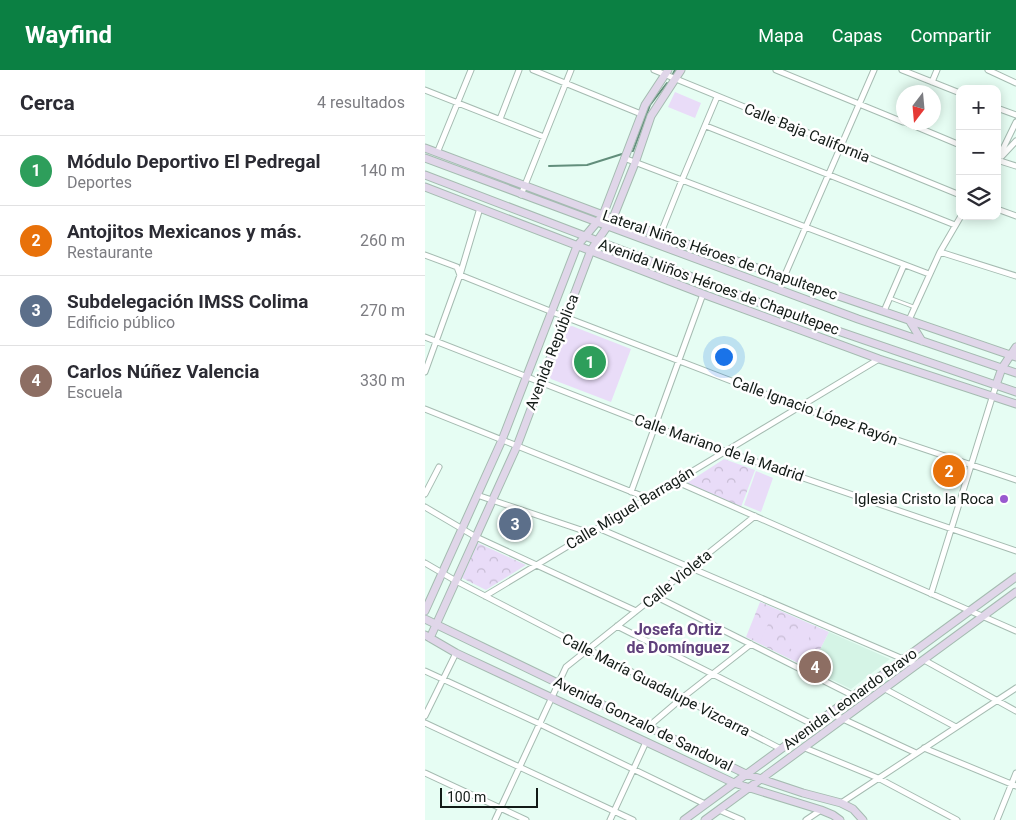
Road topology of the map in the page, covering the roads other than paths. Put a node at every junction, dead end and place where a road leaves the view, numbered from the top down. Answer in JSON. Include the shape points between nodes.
{"nodes":[{"id":1,"x":471,"y":70,"type":"edge"},
{"id":2,"x":519,"y":70,"type":"edge"},
{"id":3,"x":533,"y":70,"type":"edge"},
{"id":4,"x":571,"y":70,"type":"edge"},
{"id":5,"x":654,"y":70,"type":"edge"},
{"id":6,"x":681,"y":70,"type":"edge"},
{"id":7,"x":776,"y":70,"type":"edge"},
{"id":8,"x":873,"y":70,"type":"edge"},
{"id":9,"x":902,"y":70,"type":"edge"},
{"id":10,"x":937,"y":70,"type":"edge"},
{"id":11,"x":988,"y":70,"type":"edge"},
{"id":12,"x":666,"y":72,"type":"edge"},
{"id":13,"x":675,"y":80,"type":"junction"},
{"id":14,"x":932,"y":82,"type":"junction"},
{"id":15,"x":566,"y":83,"type":"junction"},
{"id":16,"x":1016,"y":83,"type":"edge"},
{"id":17,"x":425,"y":90,"type":"edge"},
{"id":18,"x":956,"y":91,"type":"edge"},
{"id":19,"x":717,"y":97,"type":"junction"},
{"id":20,"x":457,"y":103,"type":"junction"},
{"id":21,"x":859,"y":104,"type":"junction"},
{"id":22,"x":1001,"y":109,"type":"edge"},
{"id":23,"x":641,"y":114,"type":"junction"},
{"id":24,"x":1016,"y":115,"type":"edge"},
{"id":25,"x":500,"y":119,"type":"junction"},
{"id":26,"x":896,"y":119,"type":"edge"},
{"id":27,"x":1016,"y":122,"type":"edge"},
{"id":28,"x":706,"y":126,"type":"junction"},
{"id":29,"x":923,"y":130,"type":"edge"},
{"id":30,"x":544,"y":137,"type":"junction"},
{"id":31,"x":1016,"y":141,"type":"edge"},
{"id":32,"x":956,"y":143,"type":"edge"},
{"id":33,"x":841,"y":146,"type":"junction"},
{"id":34,"x":425,"y":148,"type":"edge"},
{"id":35,"x":437,"y":152,"type":"junction"},
{"id":36,"x":1001,"y":152,"type":"edge"},
{"id":37,"x":1001,"y":156,"type":"edge"},
{"id":38,"x":425,"y":158,"type":"edge"},
{"id":39,"x":624,"y":158,"type":"junction"},
{"id":40,"x":1001,"y":161,"type":"edge"},
{"id":41,"x":635,"y":163,"type":"junction"},
{"id":42,"x":1016,"y":166,"type":"edge"},
{"id":43,"x":425,"y":175,"type":"edge"},
{"id":44,"x":828,"y":175,"type":"junction"},
{"id":45,"x":681,"y":180,"type":"junction"},
{"id":46,"x":525,"y":186,"type":"junction"},
{"id":47,"x":425,"y":187,"type":"edge"},
{"id":48,"x":956,"y":193,"type":"edge"},
{"id":49,"x":521,"y":195,"type":"junction"},
{"id":50,"x":480,"y":208,"type":"junction"},
{"id":51,"x":1001,"y":210,"type":"edge"},
{"id":52,"x":603,"y":215,"type":"junction"},
{"id":53,"x":1016,"y":216,"type":"edge"},
{"id":54,"x":613,"y":218,"type":"junction"},
{"id":55,"x":958,"y":220,"type":"edge"},
{"id":56,"x":596,"y":223,"type":"junction"},
{"id":57,"x":955,"y":225,"type":"junction"},
{"id":58,"x":607,"y":227,"type":"junction"},
{"id":59,"x":805,"y":227,"type":"junction"},
{"id":60,"x":661,"y":235,"type":"junction"},
{"id":61,"x":585,"y":237,"type":"junction"},
{"id":62,"x":597,"y":241,"type":"junction"},
{"id":63,"x":577,"y":246,"type":"junction"},
{"id":64,"x":591,"y":250,"type":"junction"},
{"id":65,"x":940,"y":252,"type":"junction"},
{"id":66,"x":681,"y":254,"type":"junction"},
{"id":67,"x":425,"y":255,"type":"edge"},
{"id":68,"x":905,"y":265,"type":"junction"},
{"id":69,"x":460,"y":274,"type":"junction"},
{"id":70,"x":929,"y":274,"type":"junction"},
{"id":71,"x":1016,"y":276,"type":"edge"},
{"id":72,"x":784,"y":277,"type":"junction"},
{"id":73,"x":703,"y":294,"type":"junction"},
{"id":74,"x":889,"y":298,"type":"junction"},
{"id":75,"x":914,"y":307,"type":"junction"},
{"id":76,"x":883,"y":311,"type":"junction"},
{"id":77,"x":551,"y":312,"type":"junction"},
{"id":78,"x":565,"y":317,"type":"junction"},
{"id":79,"x":909,"y":320,"type":"junction"},
{"id":80,"x":425,"y":337,"type":"edge"},
{"id":81,"x":922,"y":341,"type":"junction"},
{"id":82,"x":437,"y":342,"type":"junction"},
{"id":83,"x":1016,"y":346,"type":"edge"},
{"id":84,"x":1013,"y":356,"type":"edge"},
{"id":85,"x":879,"y":359,"type":"junction"},
{"id":86,"x":679,"y":361,"type":"junction"},
{"id":87,"x":1002,"y":368,"type":"junction"},
{"id":88,"x":425,"y":372,"type":"edge"},
{"id":89,"x":1016,"y":373,"type":"edge"},
{"id":90,"x":527,"y":376,"type":"junction"},
{"id":91,"x":541,"y":382,"type":"junction"},
{"id":92,"x":996,"y":385,"type":"junction"},
{"id":93,"x":1016,"y":392,"type":"edge"},
{"id":94,"x":993,"y":396,"type":"junction"},
{"id":95,"x":1016,"y":404,"type":"edge"},
{"id":96,"x":799,"y":407,"type":"junction"},
{"id":97,"x":425,"y":409,"type":"edge"},
{"id":98,"x":655,"y":427,"type":"junction"},
{"id":99,"x":502,"y":440,"type":"junction"},
{"id":100,"x":517,"y":446,"type":"junction"},
{"id":101,"x":725,"y":451,"type":"junction"},
{"id":102,"x":971,"y":465,"type":"junction"},
{"id":103,"x":439,"y":467,"type":"dead end"},
{"id":104,"x":1016,"y":480,"type":"edge"},
{"id":105,"x":675,"y":481,"type":"junction"},
{"id":106,"x":631,"y":492,"type":"junction"},
{"id":107,"x":425,"y":494,"type":"edge"},
{"id":108,"x":477,"y":495,"type":"junction"},
{"id":109,"x":647,"y":498,"type":"junction"},
{"id":110,"x":493,"y":500,"type":"junction"},
{"id":111,"x":425,"y":507,"type":"edge"},
{"id":112,"x":755,"y":516,"type":"junction"},
{"id":113,"x":598,"y":528,"type":"junction"},
{"id":114,"x":462,"y":529,"type":"junction"},
{"id":115,"x":951,"y":530,"type":"junction"},
{"id":116,"x":590,"y":532,"type":"junction"},
{"id":117,"x":476,"y":537,"type":"junction"},
{"id":118,"x":1016,"y":551,"type":"edge"},
{"id":119,"x":425,"y":563,"type":"edge"},
{"id":120,"x":537,"y":564,"type":"junction"},
{"id":121,"x":691,"y":567,"type":"junction"},
{"id":122,"x":442,"y":573,"type":"junction"},
{"id":123,"x":1016,"y":577,"type":"edge"},
{"id":124,"x":456,"y":581,"type":"junction"},
{"id":125,"x":1016,"y":592,"type":"edge"},
{"id":126,"x":931,"y":594,"type":"junction"},
{"id":127,"x":485,"y":596,"type":"junction"},
{"id":128,"x":655,"y":596,"type":"junction"},
{"id":129,"x":425,"y":611,"type":"edge"},
{"id":130,"x":970,"y":611,"type":"junction"},
{"id":131,"x":636,"y":612,"type":"junction"},
{"id":132,"x":983,"y":616,"type":"junction"},
{"id":133,"x":425,"y":618,"type":"edge"},
{"id":134,"x":436,"y":625,"type":"junction"},
{"id":135,"x":617,"y":626,"type":"junction"},
{"id":136,"x":1016,"y":631,"type":"edge"},
{"id":137,"x":428,"y":637,"type":"edge"},
{"id":138,"x":751,"y":644,"type":"junction"},
{"id":139,"x":588,"y":650,"type":"junction"},
{"id":140,"x":456,"y":652,"type":"junction"},
{"id":141,"x":903,"y":660,"type":"junction"},
{"id":142,"x":924,"y":660,"type":"junction"},
{"id":143,"x":917,"y":665,"type":"junction"},
{"id":144,"x":425,"y":671,"type":"edge"},
{"id":145,"x":713,"y":674,"type":"junction"},
{"id":146,"x":443,"y":680,"type":"junction"},
{"id":147,"x":559,"y":684,"type":"junction"},
{"id":148,"x":1016,"y":688,"type":"edge"},
{"id":149,"x":885,"y":689,"type":"junction"},
{"id":150,"x":854,"y":696,"type":"junction"},
{"id":151,"x":552,"y":698,"type":"junction"},
{"id":152,"x":682,"y":698,"type":"junction"},
{"id":153,"x":997,"y":700,"type":"junction"},
{"id":154,"x":1016,"y":711,"type":"edge"},
{"id":155,"x":830,"y":713,"type":"junction"},
{"id":156,"x":425,"y":716,"type":"edge"},
{"id":157,"x":843,"y":719,"type":"junction"},
{"id":158,"x":425,"y":723,"type":"edge"},
{"id":159,"x":540,"y":724,"type":"junction"},
{"id":160,"x":815,"y":725,"type":"junction"},
{"id":161,"x":648,"y":727,"type":"junction"},
{"id":162,"x":956,"y":727,"type":"junction"},
{"id":163,"x":646,"y":742,"type":"junction"},
{"id":164,"x":805,"y":748,"type":"junction"},
{"id":165,"x":925,"y":748,"type":"junction"},
{"id":166,"x":781,"y":749,"type":"junction"},
{"id":167,"x":916,"y":754,"type":"junction"},
{"id":168,"x":520,"y":767,"type":"junction"},
{"id":169,"x":633,"y":768,"type":"junction"},
{"id":170,"x":425,"y":773,"type":"edge"},
{"id":171,"x":1016,"y":773,"type":"edge"},
{"id":172,"x":747,"y":774,"type":"junction"},
{"id":173,"x":878,"y":778,"type":"junction"},
{"id":174,"x":762,"y":779,"type":"junction"},
{"id":175,"x":734,"y":783,"type":"junction"},
{"id":176,"x":1014,"y":785,"type":"edge"},
{"id":177,"x":749,"y":788,"type":"junction"},
{"id":178,"x":841,"y":803,"type":"junction"},
{"id":179,"x":705,"y":804,"type":"junction"},
{"id":180,"x":500,"y":808,"type":"junction"},
{"id":181,"x":719,"y":810,"type":"junction"},
{"id":182,"x":821,"y":810,"type":"junction"},
{"id":183,"x":614,"y":811,"type":"junction"},
{"id":184,"x":495,"y":820,"type":"edge"},
{"id":185,"x":526,"y":820,"type":"edge"},
{"id":186,"x":610,"y":820,"type":"edge"},
{"id":187,"x":633,"y":820,"type":"edge"},
{"id":188,"x":684,"y":820,"type":"edge"},
{"id":189,"x":705,"y":820,"type":"edge"},
{"id":190,"x":742,"y":820,"type":"edge"},
{"id":191,"x":806,"y":820,"type":"edge"},
{"id":192,"x":840,"y":820,"type":"edge"},
{"id":193,"x":863,"y":820,"type":"edge"},
{"id":194,"x":957,"y":820,"type":"edge"},
{"id":195,"x":997,"y":820,"type":"edge"}],
"edges":[{"from":1,"to":20,"type":"street"},
{"from":2,"to":25,"type":"street"},
{"from":3,"to":15,"type":"street"},
{"from":4,"to":15,"type":"street"},
{"from":5,"to":12,"type":"street","name":"Calle Baja California"},
{"from":6,"to":13,"type":"street","name":"Avenida República"},
{"from":7,"to":21,"type":"street"},
{"from":8,"to":21,"type":"street"},
{"from":9,"to":14,"type":"street"},
{"from":10,"to":14,"type":"street"},
{"from":11,"to":16,"type":"street"},
{"from":12,"to":13,"type":"street","name":"Calle Baja California"},
{"from":12,"to":23,"type":"street","name":"Avenida República"},
{"from":13,"to":19,"type":"street","name":"Calle Baja California"},
{"from":13,"to":41,"type":"street","name":"Avenida República","via":[[651,116]]},
{"from":14,"to":18,"type":"street"},
{"from":15,"to":23,"type":"street"},
{"from":15,"to":30,"type":"street"},
{"from":17,"to":20,"type":"street"},
{"from":19,"to":28,"type":"street"},
{"from":19,"to":33,"type":"street","name":"Calle Baja California"},
{"from":20,"to":25,"type":"street"},
{"from":20,"to":35,"type":"street"},
{"from":21,"to":26,"type":"street"},
{"from":21,"to":33,"type":"street"},
{"from":22,"to":24,"type":"street"},
{"from":23,"to":39,"type":"street","name":"Avenida República"},
{"from":25,"to":30,"type":"street"},
{"from":27,"to":36,"type":"street"},
{"from":28,"to":44,"type":"street"},
{"from":28,"to":45,"type":"street"},
{"from":29,"to":32,"type":"street"},
{"from":30,"to":46,"type":"street"},
{"from":31,"to":37,"type":"street"},
{"from":33,"to":44,"type":"street"},
{"from":33,"to":48,"type":"street","name":"Calle Baja California"},
{"from":34,"to":35,"type":"street","name":"Lateral Niños Héroes de Chapultepec"},
{"from":35,"to":46,"type":"street","name":"Lateral Niños Héroes de Chapultepec"},
{"from":38,"to":49,"type":"street","name":"Avenida Niños Héroes de Chapultepec"},
{"from":39,"to":41,"type":"street"},
{"from":39,"to":52,"type":"street","name":"Avenida República"},
{"from":40,"to":42,"type":"street"},
{"from":41,"to":45,"type":"street"},
{"from":41,"to":54,"type":"street","name":"Avenida República"},
{"from":43,"to":61,"type":"street","name":"Avenida Niños Héroes de Chapultepec"},
{"from":44,"to":57,"type":"street"},
{"from":44,"to":59,"type":"street"},
{"from":45,"to":59,"type":"street"},
{"from":45,"to":60,"type":"street"},
{"from":46,"to":49,"type":"street"},
{"from":46,"to":52,"type":"street","name":"Lateral Niños Héroes de Chapultepec"},
{"from":47,"to":50,"type":"street"},
{"from":49,"to":56,"type":"street","name":"Avenida Niños Héroes de Chapultepec"},
{"from":50,"to":63,"type":"street"},
{"from":50,"to":69,"type":"street"},
{"from":51,"to":53,"type":"street"},
{"from":52,"to":54,"type":"street","name":"Lateral Niños Héroes de Chapultepec"},
{"from":52,"to":56,"type":"street","name":"Avenida República"},
{"from":54,"to":58,"type":"street","name":"Avenida República"},
{"from":54,"to":60,"type":"street","name":"Lateral Niños Héroes de Chapultepec"},
{"from":55,"to":57,"type":"street"},
{"from":56,"to":58,"type":"street","name":"Avenida Niños Héroes de Chapultepec"},
{"from":56,"to":61,"type":"street","name":"Avenida República"},
{"from":57,"to":65,"type":"street"},
{"from":58,"to":62,"type":"street","name":"Avenida República"},
{"from":58,"to":66,"type":"street","name":"Avenida Niños Héroes de Chapultepec"},
{"from":59,"to":68,"type":"street"},
{"from":59,"to":72,"type":"street"},
{"from":60,"to":66,"type":"street"},
{"from":60,"to":72,"type":"street","name":"Lateral Niños Héroes de Chapultepec"},
{"from":61,"to":62,"type":"street","name":"Avenida Niños Héroes de Chapultepec"},
{"from":61,"to":63,"type":"street","name":"Avenida República"},
{"from":62,"to":64,"type":"street","name":"Avenida República"},
{"from":62,"to":92,"type":"street","name":"Avenida Niños Héroes de Chapultepec","via":[[797,317]]},
{"from":63,"to":64,"type":"street"},
{"from":63,"to":77,"type":"street","name":"Avenida República"},
{"from":64,"to":73,"type":"street"},
{"from":64,"to":78,"type":"street","name":"Avenida República"},
{"from":65,"to":70,"type":"street"},
{"from":65,"to":71,"type":"street"},
{"from":66,"to":81,"type":"street","name":"Avenida Niños Héroes de Chapultepec"},
{"from":67,"to":69,"type":"street","name":"Calle Ignacio López Rayón","via":[[457,267]]},
{"from":68,"to":70,"type":"street"},
{"from":68,"to":74,"type":"street"},
{"from":69,"to":77,"type":"street","name":"Calle Ignacio López Rayón"},
{"from":69,"to":82,"type":"street"},
{"from":70,"to":75,"type":"street"},
{"from":72,"to":76,"type":"street","name":"Lateral Niños Héroes de Chapultepec"},
{"from":73,"to":85,"type":"street"},
{"from":73,"to":86,"type":"street"},
{"from":74,"to":75,"type":"lane"},
{"from":74,"to":76,"type":"street"},
{"from":75,"to":79,"type":"street"},
{"from":76,"to":79,"type":"street","name":"Lateral Niños Héroes de Chapultepec"},
{"from":77,"to":78,"type":"street","name":"Calle Ignacio López Rayón"},
{"from":77,"to":90,"type":"street","name":"Avenida República"},
{"from":78,"to":86,"type":"street","name":"Calle Ignacio López Rayón"},
{"from":78,"to":91,"type":"street","name":"Avenida República"},
{"from":79,"to":81,"type":"street"},
{"from":79,"to":84,"type":"street","name":"Lateral Niños Héroes de Chapultepec"},
{"from":80,"to":82,"type":"street","name":"Calle Mariano de la Madrid"},
{"from":81,"to":87,"type":"street","name":"Avenida Niños Héroes de Chapultepec"},
{"from":82,"to":88,"type":"street"},
{"from":82,"to":90,"type":"street","name":"Calle Mariano de la Madrid"},
{"from":83,"to":84,"type":"street"},
{"from":84,"to":87,"type":"street"},
{"from":85,"to":94,"type":"street"},
{"from":85,"to":96,"type":"street","name":"Calle Miguel Barragán"},
{"from":86,"to":96,"type":"street","name":"Calle Ignacio López Rayón"},
{"from":86,"to":98,"type":"street"},
{"from":87,"to":89,"type":"street","name":"Avenida Niños Héroes de Chapultepec"},
{"from":87,"to":92,"type":"street"},
{"from":90,"to":91,"type":"street","name":"Calle Mariano de la Madrid"},
{"from":90,"to":99,"type":"street","name":"Avenida República"},
{"from":91,"to":98,"type":"street","name":"Calle Mariano de la Madrid"},
{"from":91,"to":100,"type":"street","name":"Avenida República"},
{"from":92,"to":93,"type":"street","name":"Avenida Niños Héroes de Chapultepec"},
{"from":92,"to":94,"type":"street"},
{"from":94,"to":95,"type":"street"},
{"from":94,"to":102,"type":"street"},
{"from":96,"to":101,"type":"street","name":"Calle Miguel Barragán"},
{"from":96,"to":102,"type":"street","name":"Calle Ignacio López Rayón"},
{"from":97,"to":99,"type":"street"},
{"from":98,"to":101,"type":"street","name":"Calle Mariano de la Madrid"},
{"from":98,"to":106,"type":"street"},
{"from":99,"to":100,"type":"street"},
{"from":99,"to":108,"type":"street","name":"Avenida República"},
{"from":100,"to":106,"type":"street"},
{"from":100,"to":110,"type":"street","name":"Avenida República"},
{"from":101,"to":105,"type":"street","name":"Calle Miguel Barragán"},
{"from":101,"to":115,"type":"street","name":"Calle Mariano de la Madrid"},
{"from":102,"to":104,"type":"street","name":"Calle Ignacio López Rayón"},
{"from":102,"to":115,"type":"street"},
{"from":103,"to":107,"type":"street"},
{"from":105,"to":109,"type":"street","name":"Calle Miguel Barragán"},
{"from":105,"to":112,"type":"street"},
{"from":106,"to":109,"type":"street"},
{"from":108,"to":110,"type":"street"},
{"from":108,"to":114,"type":"street","name":"Avenida República"},
{"from":109,"to":113,"type":"street","name":"Calle Miguel Barragán"},
{"from":110,"to":116,"type":"street"},
{"from":110,"to":117,"type":"street","name":"Avenida República"},
{"from":111,"to":114,"type":"street"},
{"from":112,"to":121,"type":"street","name":"Calle Violeta"},
{"from":112,"to":126,"type":"street"},
{"from":113,"to":116,"type":"street","name":"Calle Miguel Barragán"},
{"from":113,"to":121,"type":"street"},
{"from":114,"to":117,"type":"street"},
{"from":114,"to":122,"type":"street","name":"Avenida República"},
{"from":115,"to":118,"type":"street","name":"Calle Mariano de la Madrid"},
{"from":115,"to":126,"type":"street"},
{"from":116,"to":120,"type":"street","name":"Calle Miguel Barragán"},
{"from":117,"to":120,"type":"street"},
{"from":117,"to":124,"type":"street","name":"Avenida República"},
{"from":119,"to":122,"type":"street","name":"Calle María Guadalupe Vizcarra"},
{"from":120,"to":127,"type":"street","name":"Calle Miguel Barragán"},
{"from":120,"to":131,"type":"street"},
{"from":121,"to":128,"type":"street","name":"Calle Violeta"},
{"from":121,"to":141,"type":"street"},
{"from":122,"to":124,"type":"street","name":"Calle María Guadalupe Vizcarra"},
{"from":122,"to":129,"type":"street","name":"Avenida República"},
{"from":123,"to":130,"type":"street","name":"Avenida Leonardo Bravo"},
{"from":124,"to":127,"type":"street","name":"Calle María Guadalupe Vizcarra"},
{"from":124,"to":134,"type":"street","name":"Avenida República"},
{"from":125,"to":132,"type":"street","name":"Avenida Leonardo Bravo"},
{"from":126,"to":130,"type":"street"},
{"from":127,"to":139,"type":"street","name":"Calle María Guadalupe Vizcarra"},
{"from":128,"to":131,"type":"street","name":"Calle Violeta"},
{"from":128,"to":138,"type":"street"},
{"from":130,"to":132,"type":"street"},
{"from":130,"to":141,"type":"street","name":"Avenida Leonardo Bravo"},
{"from":131,"to":135,"type":"street","name":"Calle Violeta"},
{"from":132,"to":136,"type":"street"},
{"from":132,"to":142,"type":"street","name":"Avenida Leonardo Bravo"},
{"from":133,"to":134,"type":"street","name":"Avenida Gonzalo de Sandoval"},
{"from":134,"to":137,"type":"street","name":"Avenida República"},
{"from":134,"to":147,"type":"street","name":"Avenida Gonzalo de Sandoval"},
{"from":135,"to":139,"type":"street","name":"Calle Violeta"},
{"from":135,"to":145,"type":"street"},
{"from":137,"to":140,"type":"street","name":"Avenida Gonzalo de Sandoval"},
{"from":138,"to":145,"type":"street"},
{"from":138,"to":150,"type":"street"},
{"from":139,"to":147,"type":"street","name":"Calle Violeta","via":[[567,667]]},
{"from":139,"to":152,"type":"street","name":"Calle María Guadalupe Vizcarra"},
{"from":140,"to":146,"type":"street"},
{"from":140,"to":151,"type":"street","name":"Avenida Gonzalo de Sandoval"},
{"from":141,"to":143,"type":"street"},
{"from":141,"to":150,"type":"street","name":"Avenida Leonardo Bravo"},
{"from":142,"to":143,"type":"street","name":"Avenida Leonardo Bravo"},
{"from":142,"to":153,"type":"street"},
{"from":143,"to":149,"type":"street","name":"Avenida Leonardo Bravo"},
{"from":144,"to":146,"type":"street"},
{"from":145,"to":152,"type":"street"},
{"from":145,"to":160,"type":"street"},
{"from":146,"to":156,"type":"street"},
{"from":146,"to":159,"type":"street"},
{"from":147,"to":151,"type":"street","name":"Calle Violeta"},
{"from":147,"to":161,"type":"street","name":"Avenida Gonzalo de Sandoval"},
{"from":148,"to":153,"type":"street"},
{"from":149,"to":157,"type":"street","name":"Avenida Leonardo Bravo"},
{"from":149,"to":162,"type":"street"},
{"from":150,"to":155,"type":"street","name":"Avenida Leonardo Bravo"},
{"from":151,"to":159,"type":"street","name":"Calle Violeta"},
{"from":151,"to":163,"type":"street","name":"Avenida Gonzalo de Sandoval"},
{"from":152,"to":161,"type":"street"},
{"from":152,"to":166,"type":"street","name":"Calle María Guadalupe Vizcarra"},
{"from":153,"to":154,"type":"street"},
{"from":153,"to":162,"type":"street"},
{"from":155,"to":157,"type":"street"},
{"from":155,"to":160,"type":"street","name":"Avenida Leonardo Bravo"},
{"from":157,"to":164,"type":"street","name":"Avenida Leonardo Bravo"},
{"from":157,"to":167,"type":"street"},
{"from":158,"to":168,"type":"street"},
{"from":159,"to":168,"type":"street","name":"Calle Violeta"},
{"from":159,"to":169,"type":"street"},
{"from":160,"to":166,"type":"street","name":"Avenida Leonardo Bravo"},
{"from":161,"to":172,"type":"street","name":"Avenida Gonzalo de Sandoval"},
{"from":162,"to":165,"type":"street"},
{"from":163,"to":169,"type":"street"},
{"from":163,"to":175,"type":"street","name":"Avenida Gonzalo de Sandoval"},
{"from":164,"to":173,"type":"street"},
{"from":164,"to":174,"type":"street","name":"Avenida Leonardo Bravo"},
{"from":165,"to":167,"type":"street"},
{"from":165,"to":176,"type":"street"},
{"from":166,"to":172,"type":"street","name":"Avenida Leonardo Bravo"},
{"from":167,"to":173,"type":"street"},
{"from":168,"to":180,"type":"street","name":"Calle Violeta"},
{"from":168,"to":183,"type":"street"},
{"from":169,"to":179,"type":"street"},
{"from":169,"to":183,"type":"street"},
{"from":170,"to":180,"type":"street"},
{"from":171,"to":176,"type":"street"},
{"from":172,"to":174,"type":"street","name":"Avenida Gonzalo de Sandoval"},
{"from":172,"to":175,"type":"street","name":"Avenida Leonardo Bravo"},
{"from":173,"to":178,"type":"street"},
{"from":173,"to":194,"type":"street"},
{"from":174,"to":177,"type":"street","name":"Avenida Leonardo Bravo"},
{"from":174,"to":178,"type":"street","name":"Avenida Gonzalo de Sandoval"},
{"from":175,"to":177,"type":"street","name":"Avenida Gonzalo de Sandoval"},
{"from":175,"to":179,"type":"street","name":"Avenida Leonardo Bravo"},
{"from":176,"to":195,"type":"street"},
{"from":177,"to":181,"type":"street","name":"Avenida Leonardo Bravo"},
{"from":177,"to":182,"type":"street","name":"Avenida Gonzalo de Sandoval"},
{"from":178,"to":193,"type":"street","name":"Avenida Gonzalo de Sandoval"},
{"from":179,"to":188,"type":"street","name":"Avenida Leonardo Bravo"},
{"from":180,"to":184,"type":"street","name":"Calle Violeta"},
{"from":180,"to":185,"type":"street"},
{"from":181,"to":189,"type":"street","name":"Avenida Leonardo Bravo"},
{"from":181,"to":190,"type":"street"},
{"from":182,"to":191,"type":"street"},
{"from":182,"to":192,"type":"street","name":"Avenida Gonzalo de Sandoval"},
{"from":183,"to":186,"type":"street"},
{"from":183,"to":187,"type":"street"}]}
